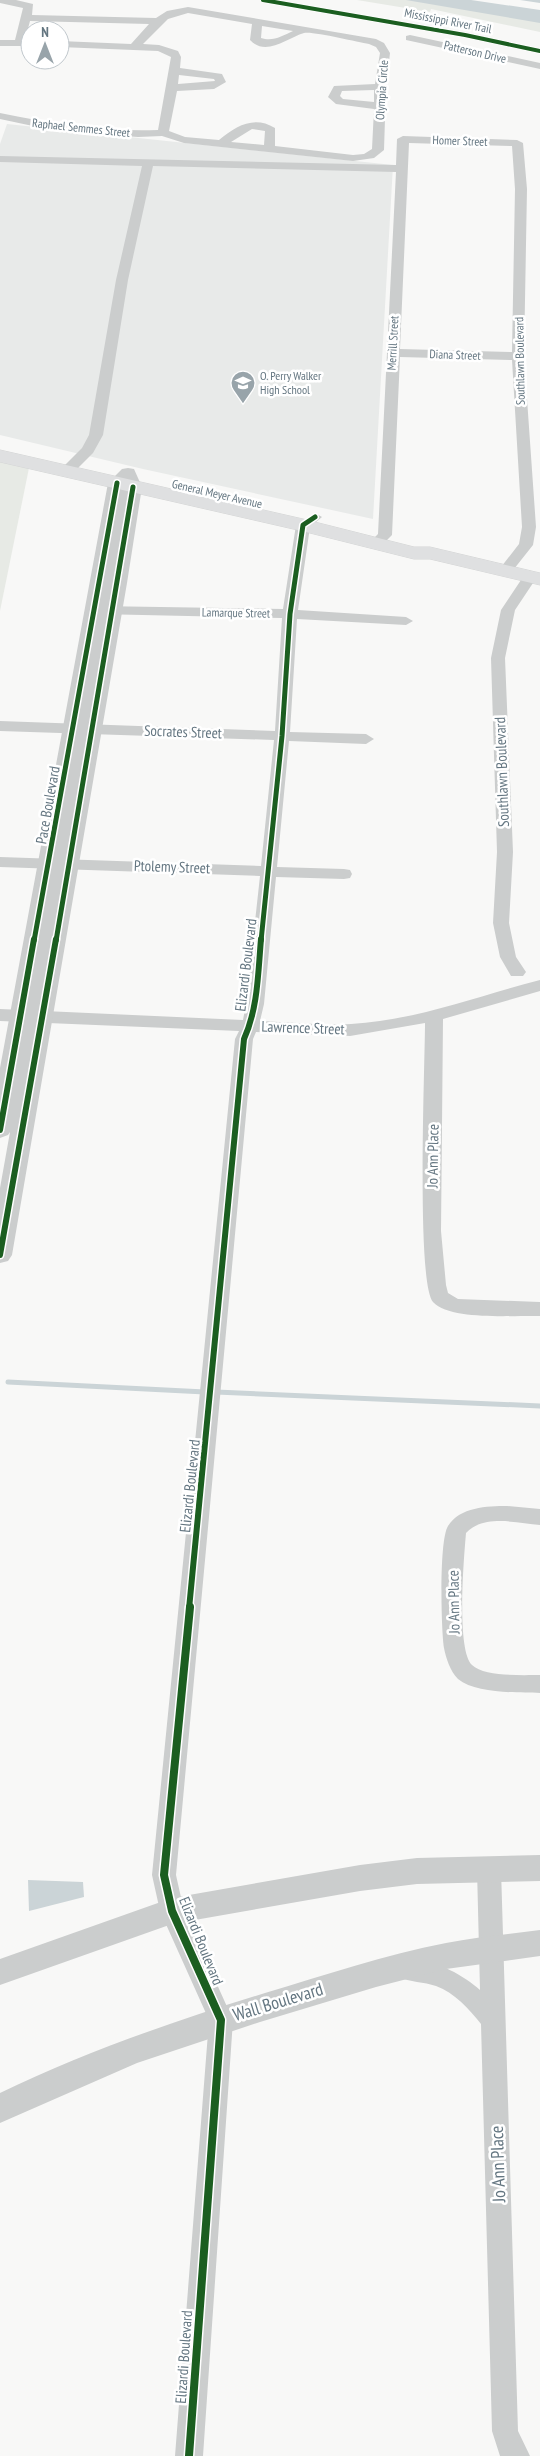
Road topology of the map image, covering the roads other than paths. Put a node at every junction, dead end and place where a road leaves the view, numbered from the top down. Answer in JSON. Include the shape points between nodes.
{"nodes":[{"id":1,"x":2,"y":0,"type":"edge"},
{"id":2,"x":26,"y":18,"type":"joint"},
{"id":3,"x":158,"y":22,"type":"junction"},
{"id":4,"x":257,"y":22,"type":"junction"},
{"id":5,"x":424,"y":28,"type":"dead end"},
{"id":6,"x":304,"y":30,"type":"junction"},
{"id":7,"x":410,"y":38,"type":"dead end"},
{"id":8,"x":0,"y":43,"type":"edge"},
{"id":9,"x":20,"y":43,"type":"edge"},
{"id":10,"x":70,"y":44,"type":"edge"},
{"id":11,"x":135,"y":46,"type":"junction"},
{"id":12,"x":467,"y":50,"type":"junction"},
{"id":13,"x":540,"y":66,"type":"edge"},
{"id":14,"x":175,"y":71,"type":"junction"},
{"id":15,"x":380,"y":87,"type":"junction"},
{"id":16,"x":172,"y":88,"type":"junction"},
{"id":17,"x":380,"y":106,"type":"junction"},
{"id":18,"x":0,"y":116,"type":"edge"},
{"id":19,"x":163,"y":133,"type":"junction"},
{"id":20,"x":403,"y":139,"type":"joint"},
{"id":21,"x":517,"y":143,"type":"joint"},
{"id":22,"x":221,"y":144,"type":"junction"},
{"id":23,"x":269,"y":149,"type":"junction"},
{"id":24,"x":0,"y":159,"type":"edge"},
{"id":25,"x":148,"y":163,"type":"junction"},
{"id":26,"x":400,"y":169,"type":"junction"},
{"id":27,"x":392,"y":353,"type":"junction"},
{"id":28,"x":518,"y":356,"type":"junction"},
{"id":29,"x":0,"y":444,"type":"edge"},
{"id":30,"x":0,"y":456,"type":"edge"},
{"id":31,"x":73,"y":467,"type":"junction"},
{"id":32,"x":126,"y":481,"type":"junction"},
{"id":33,"x":309,"y":521,"type":"junction"},
{"id":34,"x":380,"y":539,"type":"junction"},
{"id":35,"x":505,"y":571,"type":"junction"},
{"id":36,"x":535,"y":578,"type":"edge"},
{"id":37,"x":104,"y":610,"type":"junction"},
{"id":38,"x":290,"y":614,"type":"junction"},
{"id":39,"x":406,"y":620,"type":"dead end"},
{"id":40,"x":0,"y":726,"type":"edge"},
{"id":41,"x":84,"y":729,"type":"junction"},
{"id":42,"x":282,"y":736,"type":"junction"},
{"id":43,"x":366,"y":739,"type":"dead end"},
{"id":44,"x":0,"y":862,"type":"edge"},
{"id":45,"x":60,"y":864,"type":"junction"},
{"id":46,"x":268,"y":870,"type":"junction"},
{"id":47,"x":344,"y":874,"type":"dead end"},
{"id":48,"x":517,"y":972,"type":"dead end"},
{"id":49,"x":537,"y":991,"type":"edge"},
{"id":50,"x":434,"y":1014,"type":"junction"},
{"id":51,"x":0,"y":1015,"type":"edge"},
{"id":52,"x":22,"y":1015,"type":"junction"},
{"id":53,"x":43,"y":1016,"type":"junction"},
{"id":54,"x":250,"y":1026,"type":"junction"},
{"id":55,"x":0,"y":1130,"type":"edge"},
{"id":56,"x":7,"y":1176,"type":"edge"},
{"id":57,"x":0,"y":1255,"type":"edge"},
{"id":58,"x":540,"y":1309,"type":"edge"},
{"id":59,"x":540,"y":1517,"type":"edge"},
{"id":60,"x":456,"y":1530,"type":"joint"},
{"id":61,"x":540,"y":1684,"type":"edge"},
{"id":62,"x":540,"y":1868,"type":"edge"},
{"id":63,"x":489,"y":1869,"type":"junction"},
{"id":64,"x":172,"y":1911,"type":"junction"},
{"id":65,"x":540,"y":1943,"type":"edge"},
{"id":66,"x":492,"y":1949,"type":"junction"},
{"id":67,"x":398,"y":1968,"type":"junction"},
{"id":68,"x":0,"y":1972,"type":"edge"},
{"id":69,"x":221,"y":2020,"type":"junction"},
{"id":70,"x":494,"y":2021,"type":"junction"},
{"id":71,"x":0,"y":2109,"type":"edge"},
{"id":72,"x":189,"y":2456,"type":"edge"},
{"id":73,"x":516,"y":2456,"type":"edge"}],
"edges":[{"from":1,"to":2,"type":"street","via":[[28,5]]},
{"from":2,"to":3,"type":"street"},
{"from":3,"to":4,"type":"street","name":"Olympia Circle","via":[[170,13],[188,10]]},
{"from":3,"to":11,"type":"street","name":"Olympia Circle"},
{"from":4,"to":6,"type":"street","name":"Olympia Circle"},
{"from":4,"to":6,"type":"street","via":[[255,40],[265,43],[278,42]]},
{"from":5,"to":12,"type":"street"},
{"from":6,"to":15,"type":"street","name":"Olympia Circle","via":[[380,45],[385,57]]},
{"from":7,"to":12,"type":"street","name":"Patterson Drive"},
{"from":8,"to":9,"type":"street"},
{"from":10,"to":11,"type":"street"},
{"from":11,"to":14,"type":"street","via":[[172,52],[176,57]]},
{"from":12,"to":13,"type":"street","name":"Patterson Drive"},
{"from":14,"to":16,"type":"street"},
{"from":14,"to":16,"type":"street","via":[[218,76],[221,82],[214,86]]},
{"from":15,"to":17,"type":"street","name":"Olympia Circle"},
{"from":15,"to":17,"type":"street","via":[[338,88],[334,97],[340,102]]},
{"from":16,"to":19,"type":"street"},
{"from":17,"to":23,"type":"street","name":"Olympia Circle","via":[[378,150],[375,154],[353,158]]},
{"from":18,"to":19,"type":"street","name":"Raphael Semmes Street","via":[[74,129]]},
{"from":19,"to":22,"type":"street","name":"Olympia Circle","via":[[184,140]]},
{"from":20,"to":21,"type":"street","name":"Homer Street"},
{"from":20,"to":26,"type":"street","name":"Merrill Street"},
{"from":21,"to":28,"type":"street","name":"Southlawn Boulevard","via":[[521,189]]},
{"from":22,"to":23,"type":"street","name":"Olympia Circle"},
{"from":22,"to":23,"type":"street","via":[[240,129],[257,126],[271,130]]},
{"from":24,"to":25,"type":"street"},
{"from":25,"to":26,"type":"street"},
{"from":25,"to":31,"type":"street","via":[[122,280],[96,435]]},
{"from":26,"to":27,"type":"street","name":"Merrill Street"},
{"from":27,"to":28,"type":"street","name":"Diana Street"},
{"from":27,"to":34,"type":"street","name":"Merrill Street"},
{"from":28,"to":35,"type":"street","name":"Southlawn Boulevard","via":[[528,538]]},
{"from":29,"to":31,"type":"main road","name":"General Meyer Avenue"},
{"from":30,"to":31,"type":"main road","name":"General Meyer Avenue"},
{"from":31,"to":32,"type":"main road","name":"General Meyer Avenue"},
{"from":32,"to":33,"type":"main road","name":"General Meyer Avenue"},
{"from":32,"to":37,"type":"street","name":"Pace Boulevard"},
{"from":33,"to":34,"type":"main road","name":"General Meyer Avenue"},
{"from":33,"to":38,"type":"street","name":"Elizardi Boulevard"},
{"from":34,"to":35,"type":"main road","name":"General Meyer Avenue","via":[[414,553],[430,552]]},
{"from":35,"to":36,"type":"main road","name":"General Meyer Avenue"},
{"from":36,"to":48,"type":"street","name":"Southlawn Boulevard","via":[[508,610],[498,658],[505,852],[501,923],[508,957]]},
{"from":37,"to":38,"type":"street","name":"Lamarque Street"},
{"from":37,"to":41,"type":"street","name":"Pace Boulevard"},
{"from":38,"to":39,"type":"street","name":"Lamarque Street"},
{"from":38,"to":42,"type":"street","name":"Elizardi Boulevard"},
{"from":40,"to":41,"type":"street","name":"Socrates Street"},
{"from":41,"to":42,"type":"street","name":"Socrates Street"},
{"from":41,"to":45,"type":"street","name":"Pace Boulevard"},
{"from":42,"to":43,"type":"street","name":"Socrates Street"},
{"from":42,"to":46,"type":"street","name":"Elizardi Boulevard"},
{"from":44,"to":45,"type":"street","name":"Ptolemy Street"},
{"from":45,"to":46,"type":"street","name":"Ptolemy Street"},
{"from":45,"to":52,"type":"street","name":"Pace Boulevard"},
{"from":45,"to":53,"type":"street","name":"Pace Boulevard"},
{"from":46,"to":47,"type":"street","name":"Ptolemy Street"},
{"from":46,"to":54,"type":"street","name":"Elizardi Boulevard"},
{"from":49,"to":50,"type":"street","name":"Lawrence Street"},
{"from":50,"to":54,"type":"street","name":"Lawrence Street","via":[[390,1026],[350,1030]]},
{"from":50,"to":58,"type":"street","name":"Jo Ann Place","via":[[432,1255],[436,1285],[440,1296],[454,1306]]},
{"from":51,"to":52,"type":"street","name":"Lawrence Street"},
{"from":52,"to":53,"type":"street","name":"Lawrence Street"},
{"from":52,"to":55,"type":"street","name":"Pace Boulevard"},
{"from":53,"to":54,"type":"street","name":"Lawrence Street"},
{"from":53,"to":56,"type":"street","name":"Pace Boulevard"},
{"from":54,"to":64,"type":"street","name":"Elizardi Boulevard","via":[[244,1039],[164,1875]]},
{"from":56,"to":57,"type":"street","name":"Pace Boulevard"},
{"from":59,"to":60,"type":"street","via":[[482,1515],[464,1520]]},
{"from":60,"to":61,"type":"street","name":"Jo Ann Place","via":[[452,1607],[457,1661],[464,1672],[484,1679]]},
{"from":62,"to":63,"type":"street"},
{"from":63,"to":64,"type":"street","via":[[417,1871],[360,1878]]},
{"from":63,"to":66,"type":"street","name":"Jo Ann Place"},
{"from":64,"to":68,"type":"street"},
{"from":64,"to":69,"type":"street","name":"Elizardi Boulevard"},
{"from":65,"to":66,"type":"street","name":"Wall Boulevard"},
{"from":66,"to":67,"type":"street","name":"Wall Boulevard"},
{"from":66,"to":70,"type":"street","name":"Jo Ann Place"},
{"from":67,"to":69,"type":"street","name":"Wall Boulevard"},
{"from":67,"to":70,"type":"street","via":[[445,1978],[475,1999]]},
{"from":69,"to":71,"type":"street","name":"Wall Boulevard","via":[[137,2048]]},
{"from":69,"to":72,"type":"street","name":"Elizardi Boulevard"},
{"from":70,"to":73,"type":"street","name":"Jo Ann Place","via":[[505,2431]]}]}
